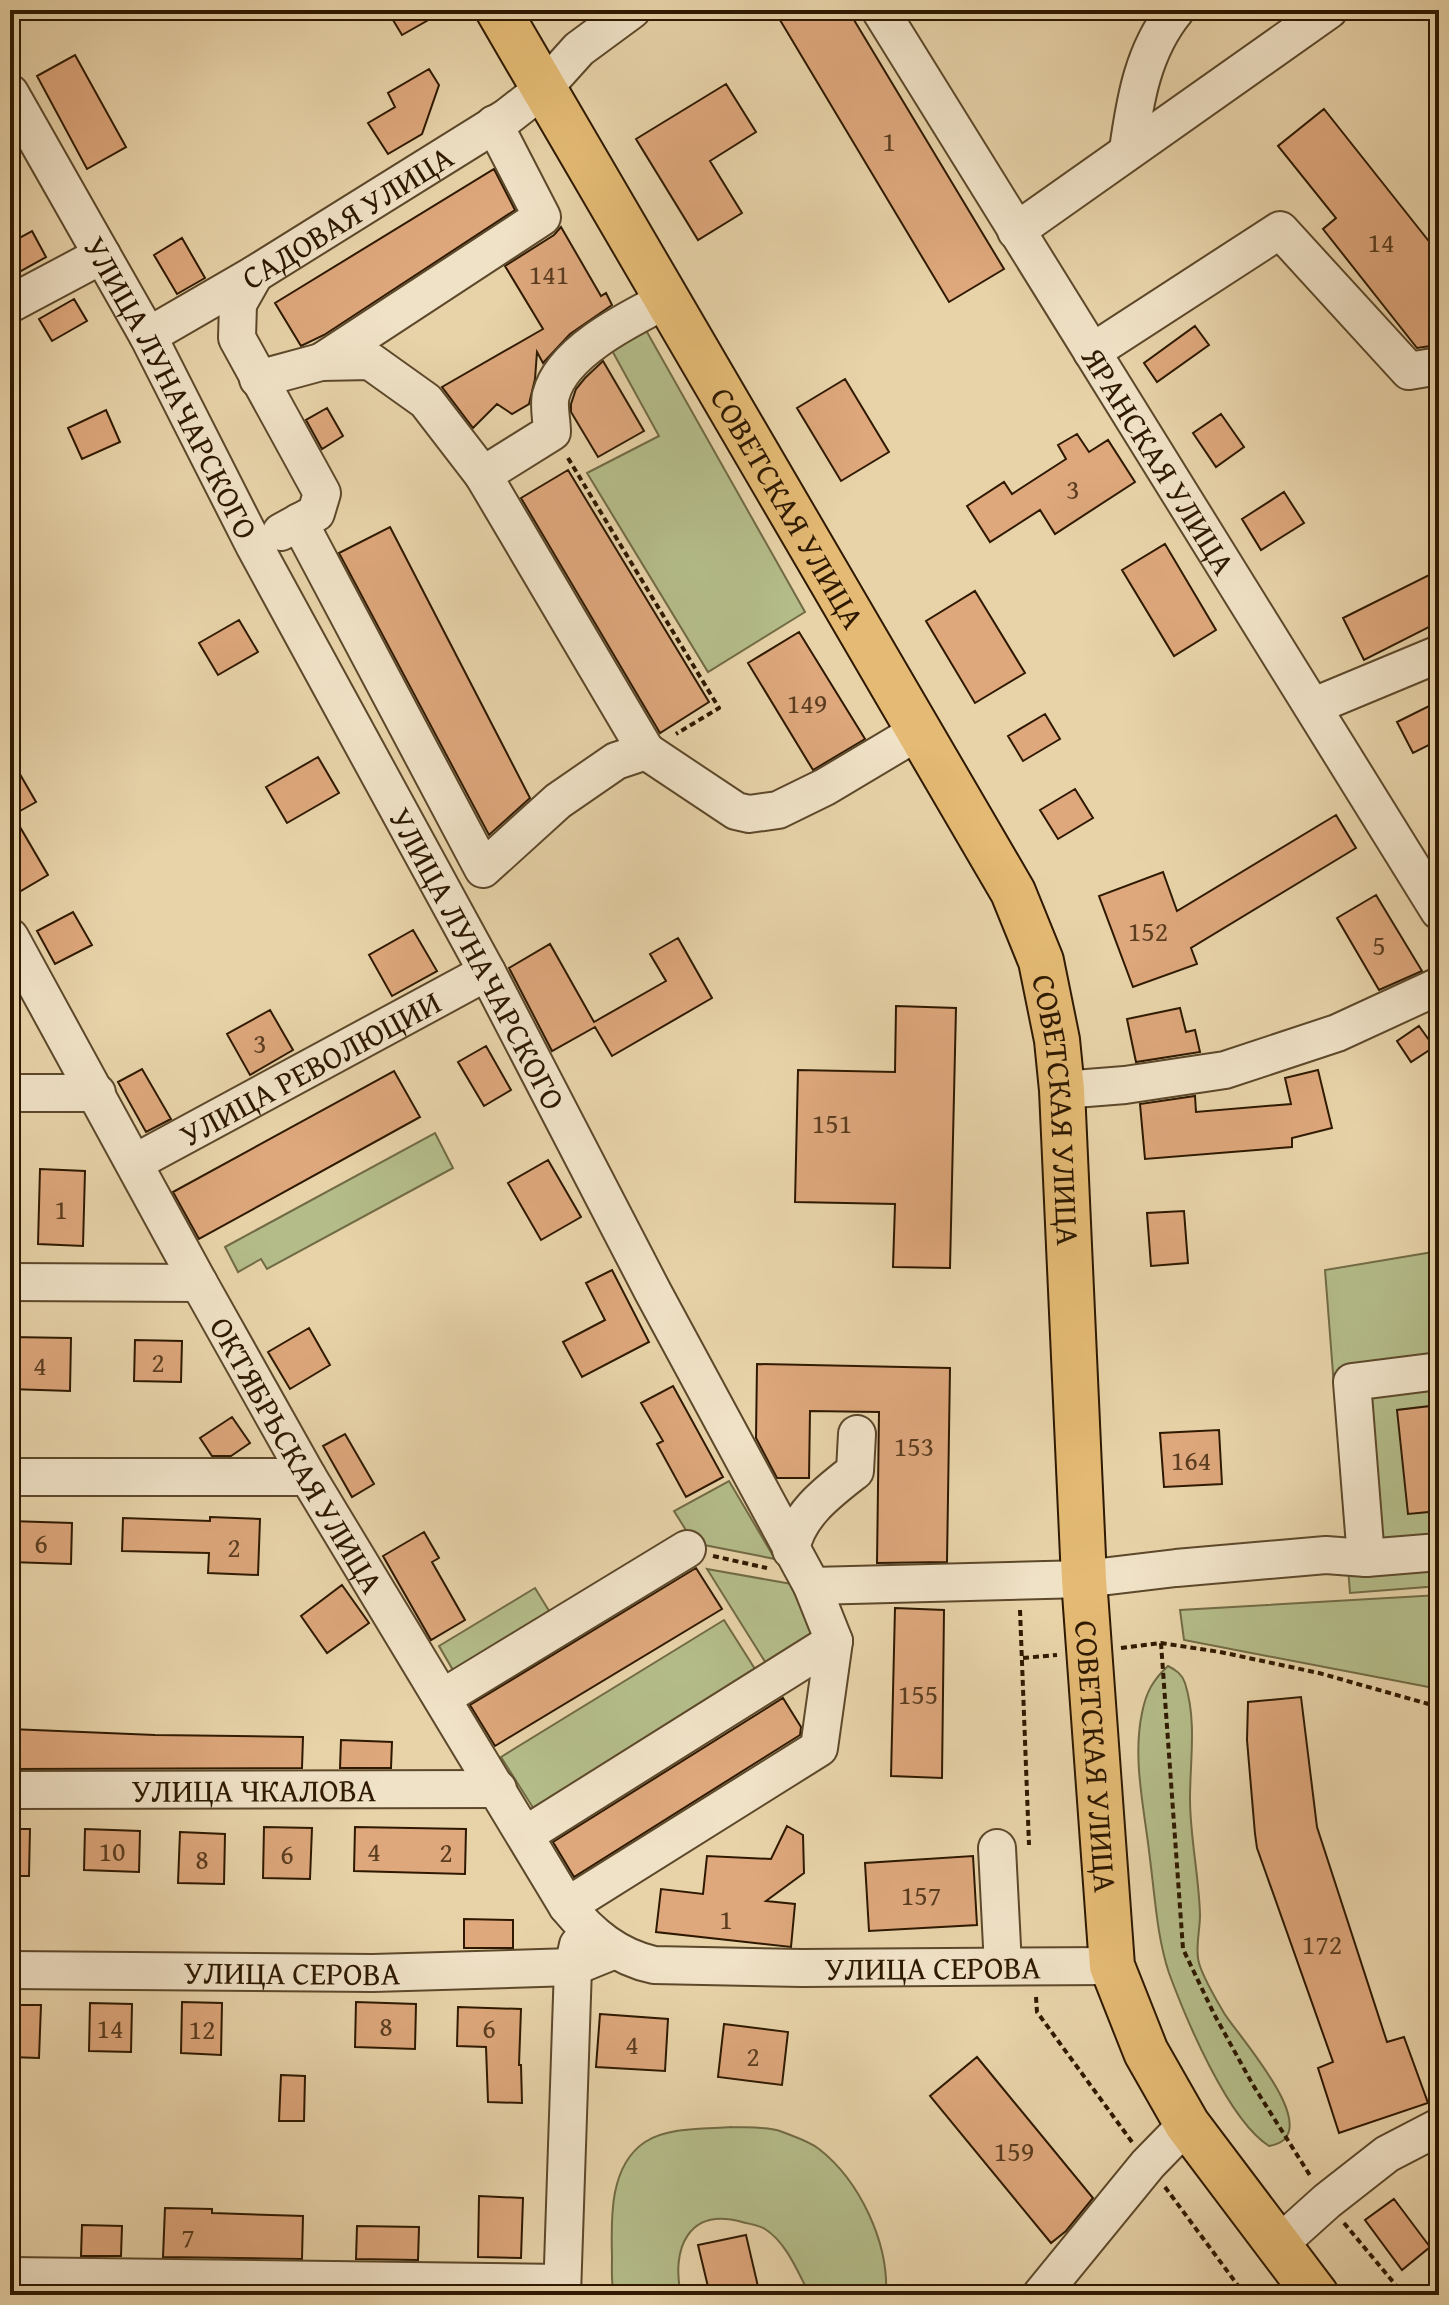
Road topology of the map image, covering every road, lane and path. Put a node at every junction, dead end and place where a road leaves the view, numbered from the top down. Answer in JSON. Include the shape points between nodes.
{"nodes":[{"id":1,"x":498,"y":10,"type":"edge"},
{"id":2,"x":632,"y":10,"type":"edge"},
{"id":3,"x":880,"y":10,"type":"edge"},
{"id":4,"x":1176,"y":10,"type":"edge"},
{"id":5,"x":1329,"y":10,"type":"edge"},
{"id":6,"x":543,"y":89,"type":"junction"},
{"id":7,"x":10,"y":93,"type":"edge"},
{"id":8,"x":494,"y":124,"type":"junction"},
{"id":9,"x":1128,"y":150,"type":"junction"},
{"id":10,"x":1016,"y":231,"type":"junction"},
{"id":11,"x":102,"y":255,"type":"junction"},
{"id":12,"x":255,"y":274,"type":"junction"},
{"id":13,"x":668,"y":299,"type":"junction"},
{"id":14,"x":10,"y":304,"type":"edge"},
{"id":15,"x":148,"y":336,"type":"junction"},
{"id":16,"x":1092,"y":352,"type":"junction"},
{"id":17,"x":321,"y":362,"type":"junction"},
{"id":18,"x":1439,"y":366,"type":"edge"},
{"id":19,"x":258,"y":379,"type":"junction"},
{"id":20,"x":552,"y":432,"type":"junction"},
{"id":21,"x":483,"y":475,"type":"junction"},
{"id":22,"x":299,"y":522,"type":"junction"},
{"id":23,"x":255,"y":547,"type":"junction"},
{"id":24,"x":1439,"y":654,"type":"edge"},
{"id":25,"x":1314,"y":706,"type":"junction"},
{"id":26,"x":919,"y":731,"type":"junction"},
{"id":27,"x":646,"y":751,"type":"junction"},
{"id":28,"x":1439,"y":911,"type":"edge"},
{"id":29,"x":10,"y":937,"type":"edge"},
{"id":30,"x":487,"y":972,"type":"junction"},
{"id":31,"x":1439,"y":986,"type":"edge"},
{"id":32,"x":1062,"y":1090,"type":"junction"},
{"id":33,"x":10,"y":1093,"type":"edge"},
{"id":34,"x":97,"y":1093,"type":"junction"},
{"id":35,"x":134,"y":1163,"type":"junction"},
{"id":36,"x":10,"y":1282,"type":"edge"},
{"id":37,"x":199,"y":1283,"type":"junction"},
{"id":38,"x":1439,"y":1371,"type":"edge"},
{"id":39,"x":857,"y":1434,"type":"dead end"},
{"id":40,"x":10,"y":1477,"type":"edge"},
{"id":41,"x":308,"y":1477,"type":"junction"},
{"id":42,"x":687,"y":1549,"type":"joint"},
{"id":43,"x":1439,"y":1552,"type":"edge"},
{"id":44,"x":1366,"y":1558,"type":"junction"},
{"id":45,"x":803,"y":1571,"type":"junction"},
{"id":46,"x":1084,"y":1579,"type":"junction"},
{"id":47,"x":834,"y":1641,"type":"junction"},
{"id":48,"x":1161,"y":1643,"type":"junction"},
{"id":49,"x":1089,"y":1653,"type":"junction"},
{"id":50,"x":1023,"y":1658,"type":"dead end"},
{"id":51,"x":442,"y":1698,"type":"junction"},
{"id":52,"x":1439,"y":1707,"type":"edge"},
{"id":53,"x":498,"y":1789,"type":"junction"},
{"id":54,"x":10,"y":1790,"type":"edge"},
{"id":55,"x":525,"y":1835,"type":"junction"},
{"id":56,"x":997,"y":1848,"type":"dead end"},
{"id":57,"x":575,"y":1916,"type":"junction"},
{"id":58,"x":615,"y":1950,"type":"junction"},
{"id":59,"x":1003,"y":1966,"type":"junction"},
{"id":60,"x":1112,"y":1966,"type":"junction"},
{"id":61,"x":573,"y":1967,"type":"junction"},
{"id":62,"x":10,"y":1970,"type":"edge"},
{"id":63,"x":1187,"y":2124,"type":"junction"},
{"id":64,"x":1439,"y":2127,"type":"edge"},
{"id":65,"x":1327,"y":2201,"type":"junction"},
{"id":66,"x":1277,"y":2246,"type":"junction"},
{"id":67,"x":10,"y":2276,"type":"edge"},
{"id":68,"x":562,"y":2289,"type":"edge"},
{"id":69,"x":1041,"y":2295,"type":"edge"},
{"id":70,"x":1316,"y":2295,"type":"edge"},
{"id":71,"x":1404,"y":2295,"type":"edge"}],
"edges":[{"from":1,"to":6,"type":"main road","name":"СОВЕТСКАЯ УЛИЦА"},
{"from":2,"to":6,"type":"street","name":"САДОВАЯ УЛИЦА","via":[[579,49]]},
{"from":3,"to":10,"type":"street","name":"ЯРАНСКАЯ УЛИЦА"},
{"from":4,"to":9,"type":"street","via":[[1145,61]]},
{"from":5,"to":9,"type":"street"},
{"from":6,"to":8,"type":"street","name":"САДОВАЯ УЛИЦА"},
{"from":6,"to":13,"type":"main road","name":"СОВЕТСКАЯ УЛИЦА"},
{"from":7,"to":11,"type":"street","name":"УЛИЦА ЛУНАЧАРСКОГО"},
{"from":8,"to":12,"type":"street","name":"САДОВАЯ УЛИЦА"},
{"from":8,"to":17,"type":"street","via":[[542,217]]},
{"from":9,"to":10,"type":"street"},
{"from":10,"to":16,"type":"street","name":"ЯРАНСКАЯ УЛИЦА"},
{"from":11,"to":14,"type":"street"},
{"from":11,"to":15,"type":"street","name":"УЛИЦА ЛУНАЧАРСКОГО"},
{"from":12,"to":15,"type":"street","name":"САДОВАЯ УЛИЦА"},
{"from":12,"to":19,"type":"street","via":[[238,304],[237,338]]},
{"from":13,"to":20,"type":"street","via":[[568,363],[551,395]]},
{"from":13,"to":26,"type":"main road","name":"СОВЕТСКАЯ УЛИЦА"},
{"from":15,"to":23,"type":"street","name":"УЛИЦА ЛУНАЧАРСКОГО"},
{"from":16,"to":18,"type":"street","via":[[1280,230],[1409,371]]},
{"from":16,"to":25,"type":"street","name":"ЯРАНСКАЯ УЛИЦА"},
{"from":17,"to":19,"type":"street"},
{"from":17,"to":21,"type":"street","via":[[370,361],[426,401]]},
{"from":19,"to":22,"type":"street","via":[[322,493],[316,513]]},
{"from":20,"to":21,"type":"street"},
{"from":20,"to":27,"type":"path","via":[[719,708]]},
{"from":21,"to":27,"type":"street"},
{"from":22,"to":23,"type":"street"},
{"from":22,"to":27,"type":"street","via":[[483,869],[558,801],[616,761]]},
{"from":23,"to":30,"type":"street","name":"УЛИЦА ЛУНАЧАРСКОГО"},
{"from":24,"to":25,"type":"street"},
{"from":25,"to":28,"type":"street","name":"ЯРАНСКАЯ УЛИЦА"},
{"from":26,"to":27,"type":"street","via":[[825,787],[764,814],[736,811]]},
{"from":26,"to":32,"type":"main road","name":"СОВЕТСКАЯ УЛИЦА","via":[[1013,892],[1041,961]]},
{"from":29,"to":34,"type":"street","name":"ОКТЯБРЬСКАЯ УЛИЦА"},
{"from":30,"to":35,"type":"street","name":"УЛИЦА РЕВОЛЮЦИИ"},
{"from":30,"to":45,"type":"street","name":"УЛИЦА ЛУНАЧАРСКОГО"},
{"from":31,"to":32,"type":"street","via":[[1337,1033],[1225,1070]]},
{"from":32,"to":46,"type":"main road","name":"СОВЕТСКАЯ УЛИЦА"},
{"from":33,"to":34,"type":"street"},
{"from":34,"to":35,"type":"street","name":"ОКТЯБРЬСКАЯ УЛИЦА"},
{"from":35,"to":37,"type":"street","name":"ОКТЯБРЬСКАЯ УЛИЦА"},
{"from":36,"to":37,"type":"street"},
{"from":37,"to":41,"type":"street","name":"ОКТЯБРЬСКАЯ УЛИЦА"},
{"from":38,"to":44,"type":"street","via":[[1352,1382]]},
{"from":39,"to":45,"type":"street","via":[[855,1471],[822,1497],[794,1534]]},
{"from":40,"to":41,"type":"street"},
{"from":41,"to":51,"type":"street","name":"ОКТЯБРЬСКАЯ УЛИЦА"},
{"from":42,"to":45,"type":"path"},
{"from":42,"to":51,"type":"street"},
{"from":43,"to":44,"type":"street"},
{"from":44,"to":46,"type":"street","via":[[1326,1555]]},
{"from":45,"to":46,"type":"street"},
{"from":45,"to":47,"type":"street","name":"УЛИЦА ЛУНАЧАРСКОГО"},
{"from":46,"to":49,"type":"main road","name":"СОВЕТСКАЯ УЛИЦА"},
{"from":47,"to":55,"type":"street"},
{"from":47,"to":57,"type":"street","via":[[819,1748]]},
{"from":48,"to":49,"type":"path"},
{"from":48,"to":52,"type":"path","via":[[1319,1673]]},
{"from":48,"to":65,"type":"path","via":[[1183,1949],[1253,2085]]},
{"from":49,"to":50,"type":"path"},
{"from":49,"to":60,"type":"main road","name":"СОВЕТСКАЯ УЛИЦА"},
{"from":51,"to":53,"type":"street","name":"ОКТЯБРЬСКАЯ УЛИЦА"},
{"from":53,"to":54,"type":"street","name":"УЛИЦА ЧКАЛОВА"},
{"from":53,"to":55,"type":"street","name":"ОКТЯБРЬСКАЯ УЛИЦА"},
{"from":55,"to":57,"type":"street","name":"ОКТЯБРЬСКАЯ УЛИЦА"},
{"from":56,"to":59,"type":"street"},
{"from":57,"to":58,"type":"street","name":"ОКТЯБРЬСКАЯ УЛИЦА"},
{"from":57,"to":61,"type":"street"},
{"from":58,"to":59,"type":"street","name":"УЛИЦА СЕРОВА","via":[[654,1965]]},
{"from":58,"to":61,"type":"street"},
{"from":59,"to":60,"type":"street","name":"УЛИЦА СЕРОВА"},
{"from":60,"to":63,"type":"main road","name":"СОВЕТСКАЯ УЛИЦА","via":[[1146,2052]]},
{"from":61,"to":62,"type":"street","name":"УЛИЦА СЕРОВА","via":[[373,1973]]},
{"from":61,"to":68,"type":"street"},
{"from":63,"to":66,"type":"main road","name":"СОВЕТСКАЯ УЛИЦА"},
{"from":63,"to":69,"type":"street"},
{"from":64,"to":65,"type":"street","via":[[1387,2154]]},
{"from":65,"to":66,"type":"street"},
{"from":65,"to":71,"type":"path"},
{"from":66,"to":70,"type":"main road","name":"СОВЕТСКАЯ УЛИЦА"},
{"from":67,"to":68,"type":"street"}]}
